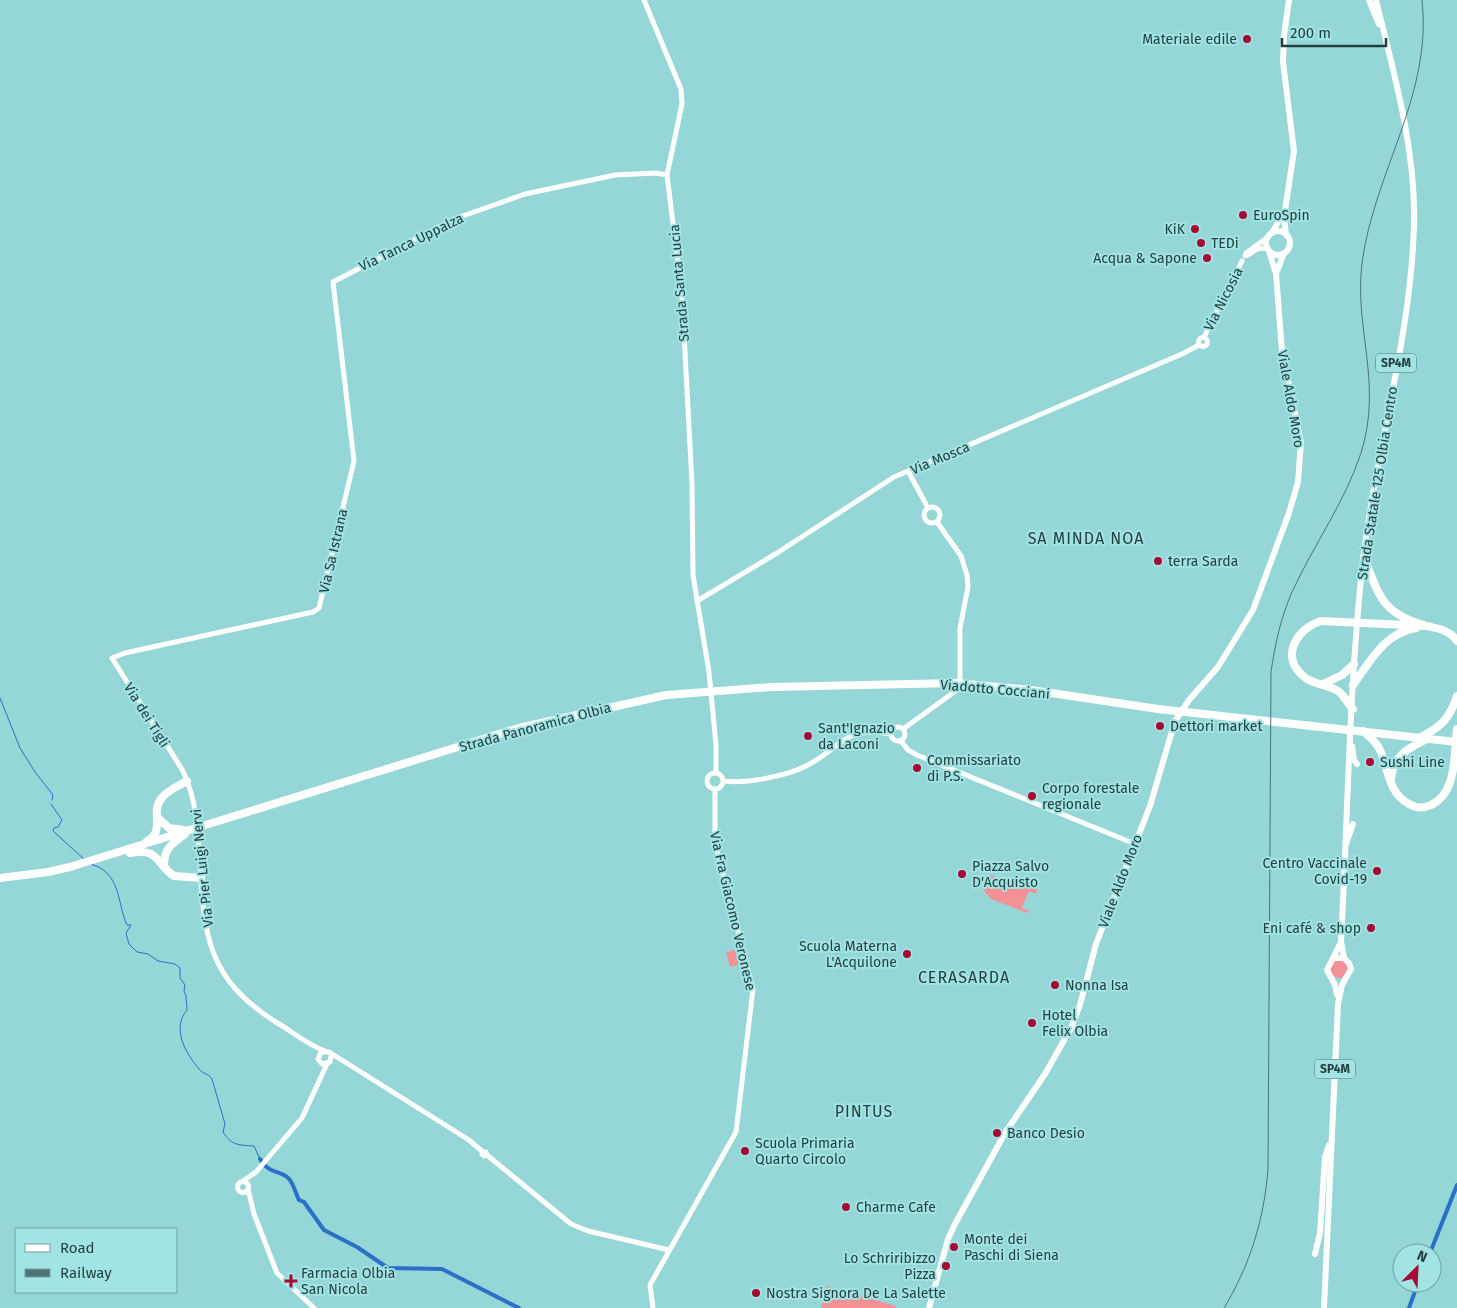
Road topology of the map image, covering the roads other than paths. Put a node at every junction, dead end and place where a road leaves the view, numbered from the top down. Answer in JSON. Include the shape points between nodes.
{"nodes":[{"id":1,"x":644,"y":0,"type":"edge"},
{"id":2,"x":1289,"y":0,"type":"edge"},
{"id":3,"x":1369,"y":0,"type":"edge"},
{"id":4,"x":1376,"y":0,"type":"edge"},
{"id":5,"x":1388,"y":46,"type":"junction"},
{"id":6,"x":667,"y":174,"type":"junction"},
{"id":7,"x":1288,"y":192,"type":"junction"},
{"id":8,"x":1270,"y":235,"type":"junction"},
{"id":9,"x":1286,"y":235,"type":"junction"},
{"id":10,"x":1268,"y":250,"type":"junction"},
{"id":11,"x":1284,"y":253,"type":"junction"},
{"id":12,"x":1242,"y":261,"type":"dead end"},
{"id":13,"x":1276,"y":274,"type":"junction"},
{"id":14,"x":333,"y":282,"type":"joint"},
{"id":15,"x":1199,"y":345,"type":"joint"},
{"id":16,"x":908,"y":471,"type":"junction"},
{"id":17,"x":928,"y":508,"type":"junction"},
{"id":18,"x":936,"y":522,"type":"junction"},
{"id":19,"x":1364,"y":557,"type":"junction"},
{"id":20,"x":697,"y":601,"type":"junction"},
{"id":21,"x":1428,"y":626,"type":"junction"},
{"id":22,"x":1457,"y":641,"type":"edge"},
{"id":23,"x":112,"y":658,"type":"joint"},
{"id":24,"x":1354,"y":664,"type":"junction"},
{"id":25,"x":1321,"y":684,"type":"junction"},
{"id":26,"x":1353,"y":685,"type":"junction"},
{"id":27,"x":703,"y":692,"type":"joint"},
{"id":28,"x":1457,"y":696,"type":"edge"},
{"id":29,"x":1353,"y":709,"type":"junction"},
{"id":30,"x":904,"y":729,"type":"junction"},
{"id":31,"x":1457,"y":729,"type":"edge"},
{"id":32,"x":1361,"y":731,"type":"junction"},
{"id":33,"x":891,"y":734,"type":"junction"},
{"id":34,"x":1422,"y":737,"type":"junction"},
{"id":35,"x":903,"y":738,"type":"junction"},
{"id":36,"x":1350,"y":740,"type":"junction"},
{"id":37,"x":1457,"y":742,"type":"edge"},
{"id":38,"x":1357,"y":764,"type":"dead end"},
{"id":39,"x":183,"y":771,"type":"joint"},
{"id":40,"x":716,"y":773,"type":"junction"},
{"id":41,"x":187,"y":781,"type":"junction"},
{"id":42,"x":724,"y":781,"type":"junction"},
{"id":43,"x":716,"y":790,"type":"junction"},
{"id":44,"x":1396,"y":793,"type":"junction"},
{"id":45,"x":158,"y":818,"type":"junction"},
{"id":46,"x":1353,"y":824,"type":"dead end"},
{"id":47,"x":191,"y":830,"type":"junction"},
{"id":48,"x":1134,"y":844,"type":"junction"},
{"id":49,"x":1344,"y":848,"type":"junction"},
{"id":50,"x":111,"y":854,"type":"junction"},
{"id":51,"x":164,"y":866,"type":"junction"},
{"id":52,"x":0,"y":878,"type":"edge"},
{"id":53,"x":201,"y":878,"type":"junction"},
{"id":54,"x":1341,"y":941,"type":"junction"},
{"id":55,"x":1334,"y":958,"type":"junction"},
{"id":56,"x":1344,"y":958,"type":"junction"},
{"id":57,"x":1332,"y":978,"type":"junction"},
{"id":58,"x":1345,"y":979,"type":"junction"},
{"id":59,"x":1338,"y":1004,"type":"junction"},
{"id":60,"x":309,"y":1041,"type":"junction"},
{"id":61,"x":325,"y":1051,"type":"junction"},
{"id":62,"x":318,"y":1055,"type":"junction"},
{"id":63,"x":328,"y":1061,"type":"junction"},
{"id":64,"x":1332,"y":1134,"type":"junction"},
{"id":65,"x":256,"y":1172,"type":"junction"},
{"id":66,"x":243,"y":1181,"type":"junction"},
{"id":67,"x":249,"y":1188,"type":"junction"},
{"id":68,"x":242,"y":1192,"type":"junction"},
{"id":69,"x":249,"y":1199,"type":"junction"},
{"id":70,"x":669,"y":1250,"type":"junction"},
{"id":71,"x":1315,"y":1254,"type":"dead end"},
{"id":72,"x":314,"y":1308,"type":"edge"},
{"id":73,"x":653,"y":1308,"type":"edge"},
{"id":74,"x":929,"y":1308,"type":"edge"},
{"id":75,"x":1324,"y":1308,"type":"edge"}],
"edges":[{"from":1,"to":6,"type":"street","name":"Strada Santa Lucia","via":[[681,89],[682,104]]},
{"from":2,"to":7,"type":"main road","via":[[1283,47],[1293,141]]},
{"from":3,"to":5,"type":"main road"},
{"from":4,"to":5,"type":"main road","name":"Strada Statale 125 Olbia Centro","number":"SP4M"},
{"from":5,"to":19,"type":"main road","name":"Strada Statale 125 Olbia Centro","number":"SP4M","via":[[1411,168],[1414,224],[1407,303]]},
{"from":6,"to":14,"type":"street","name":"Via Tanca Uppalza","via":[[615,175],[525,194],[454,219]]},
{"from":6,"to":20,"type":"street","name":"Strada Santa Lucia","via":[[682,296],[692,483],[693,575]]},
{"from":7,"to":8,"type":"main road","via":[[1282,217]]},
{"from":7,"to":9,"type":"main road","via":[[1284,217]]},
{"from":8,"to":9,"type":"main road","via":[[1280,232]]},
{"from":8,"to":10,"type":"main road"},
{"from":8,"to":10,"type":"street","name":"Via Nicosia","via":[[1245,256],[1257,249]]},
{"from":9,"to":11,"type":"main road","via":[[1290,244]]},
{"from":10,"to":11,"type":"main road","via":[[1276,255]]},
{"from":10,"to":13,"type":"main road","name":"Viale Aldo Moro"},
{"from":11,"to":13,"type":"main road","name":"Viale Aldo Moro"},
{"from":12,"to":15,"type":"street","name":"Via Nicosia"},
{"from":13,"to":48,"type":"main road","name":"Viale Aldo Moro","via":[[1282,351],[1301,442],[1298,482],[1253,610],[1218,667],[1175,721],[1150,806]]},
{"from":14,"to":23,"type":"street","name":"Via Sa Istrana","via":[[354,462],[319,608]]},
{"from":15,"to":16,"type":"street","name":"Via Mosca"},
{"from":16,"to":17,"type":"street"},
{"from":16,"to":20,"type":"street","name":"Via Mosca","via":[[877,486],[777,553]]},
{"from":17,"to":18,"type":"street","via":[[939,512],[940,518]]},
{"from":17,"to":18,"type":"street","via":[[924,513],[925,520]]},
{"from":18,"to":30,"type":"street","via":[[960,556],[967,576],[960,628],[960,685]]},
{"from":19,"to":21,"type":"highway","via":[[1376,590],[1385,604],[1407,619]]},
{"from":19,"to":24,"type":"main road","name":"Strada Statale 125 Olbia Centro","number":"SP4M"},
{"from":20,"to":40,"type":"street","via":[[709,672]]},
{"from":21,"to":22,"type":"highway","via":[[1446,630]]},
{"from":21,"to":25,"type":"highway","via":[[1320,621],[1310,625],[1300,632],[1292,652],[1297,669],[1310,681]]},
{"from":21,"to":26,"type":"highway","via":[[1410,629],[1384,643]]},
{"from":23,"to":39,"type":"street","name":"Via dei Tigli"},
{"from":24,"to":25,"type":"highway","via":[[1333,681]]},
{"from":24,"to":26,"type":"main road","name":"Strada Statale 125 Olbia Centro","number":"SP4M"},
{"from":25,"to":29,"type":"highway","via":[[1340,693]]},
{"from":26,"to":29,"type":"main road","name":"Strada Statale 125 Olbia Centro","number":"SP4M"},
{"from":27,"to":32,"type":"highway","name":"Viadotto Cocciani","via":[[772,687],[955,683]]},
{"from":27,"to":47,"type":"highway","name":"Strada Panoramica Olbia","via":[[635,701],[519,728]]},
{"from":28,"to":34,"type":"highway","via":[[1445,722]]},
{"from":29,"to":36,"type":"main road","name":"Strada Statale 125 Olbia Centro","number":"SP4M"},
{"from":30,"to":33,"type":"street","via":[[896,727]]},
{"from":30,"to":35,"type":"street"},
{"from":31,"to":44,"type":"highway","via":[[1452,779],[1444,797],[1423,808],[1401,800]]},
{"from":32,"to":34,"type":"highway"},
{"from":32,"to":44,"type":"highway","via":[[1378,746]]},
{"from":33,"to":35,"type":"street","via":[[894,740]]},
{"from":33,"to":42,"type":"street","via":[[855,733],[798,769],[744,782]]},
{"from":34,"to":37,"type":"highway"},
{"from":34,"to":44,"type":"highway","via":[[1397,758],[1391,781]]},
{"from":35,"to":48,"type":"street","via":[[908,750],[917,755]]},
{"from":36,"to":38,"type":"main road"},
{"from":36,"to":49,"type":"main road","name":"Strada Statale 125 Olbia Centro","number":"SP4M"},
{"from":39,"to":41,"type":"street","name":"Via Pier Luigi Nervi"},
{"from":40,"to":42,"type":"street"},
{"from":40,"to":43,"type":"street","via":[[706,780],[709,788]]},
{"from":41,"to":45,"type":"highway","via":[[160,799]]},
{"from":41,"to":53,"type":"street","name":"Via Pier Luigi Nervi","via":[[195,802]]},
{"from":42,"to":43,"type":"street"},
{"from":43,"to":70,"type":"street","name":"Via Fra Giacomo Veronese","via":[[715,843],[753,990],[750,1023],[736,1132]]},
{"from":45,"to":47,"type":"highway","via":[[169,828]]},
{"from":45,"to":50,"type":"highway","via":[[158,829],[149,840]]},
{"from":46,"to":49,"type":"main road"},
{"from":47,"to":50,"type":"highway"},
{"from":47,"to":51,"type":"highway","via":[[170,845],[164,856]]},
{"from":48,"to":74,"type":"main road","name":"Viale Aldo Moro","via":[[1096,944],[1071,1028],[1005,1133],[955,1224]]},
{"from":49,"to":54,"type":"main road","name":"Strada Statale 125 Olbia Centro","number":"SP4M"},
{"from":50,"to":51,"type":"highway","via":[[116,857],[131,852],[153,853]]},
{"from":50,"to":52,"type":"highway","via":[[48,872]]},
{"from":51,"to":53,"type":"highway","via":[[174,876]]},
{"from":53,"to":60,"type":"street","name":"Via Pier Luigi Nervi","via":[[204,920],[226,980],[254,1008]]},
{"from":54,"to":55,"type":"main road","name":"Strada Statale 125 Olbia Centro","number":"SP4M"},
{"from":54,"to":56,"type":"main road","name":"Strada Statale 125 Olbia Centro","number":"SP4M"},
{"from":55,"to":56,"type":"main road"},
{"from":55,"to":57,"type":"main road","number":"SP4M","via":[[1327,970]]},
{"from":56,"to":58,"type":"main road","number":"SP4M","via":[[1351,969]]},
{"from":57,"to":58,"type":"main road"},
{"from":57,"to":59,"type":"main road","number":"SP4M"},
{"from":58,"to":59,"type":"main road","number":"SP4M"},
{"from":59,"to":64,"type":"main road","number":"SP4M"},
{"from":60,"to":61,"type":"street","name":"Via Pier Luigi Nervi"},
{"from":60,"to":62,"type":"street","name":"Via Pier Luigi Nervi"},
{"from":61,"to":62,"type":"street"},
{"from":61,"to":63,"type":"street","name":"Via Pier Luigi Nervi"},
{"from":62,"to":63,"type":"street","name":"Via Pier Luigi Nervi","via":[[318,1060]]},
{"from":63,"to":65,"type":"street","via":[[302,1118]]},
{"from":63,"to":70,"type":"street","via":[[346,1064],[469,1140],[571,1224]]},
{"from":64,"to":71,"type":"main road","via":[[1325,1157],[1320,1233]]},
{"from":64,"to":75,"type":"main road","number":"SP4M"},
{"from":65,"to":66,"type":"street"},
{"from":65,"to":67,"type":"street"},
{"from":66,"to":67,"type":"street"},
{"from":66,"to":68,"type":"street","via":[[237,1187]]},
{"from":67,"to":68,"type":"street"},
{"from":67,"to":69,"type":"street"},
{"from":68,"to":69,"type":"street"},
{"from":69,"to":72,"type":"street","via":[[277,1273]]},
{"from":70,"to":73,"type":"street","name":"Via Fra Giacomo Veronese","via":[[650,1285]]}]}
